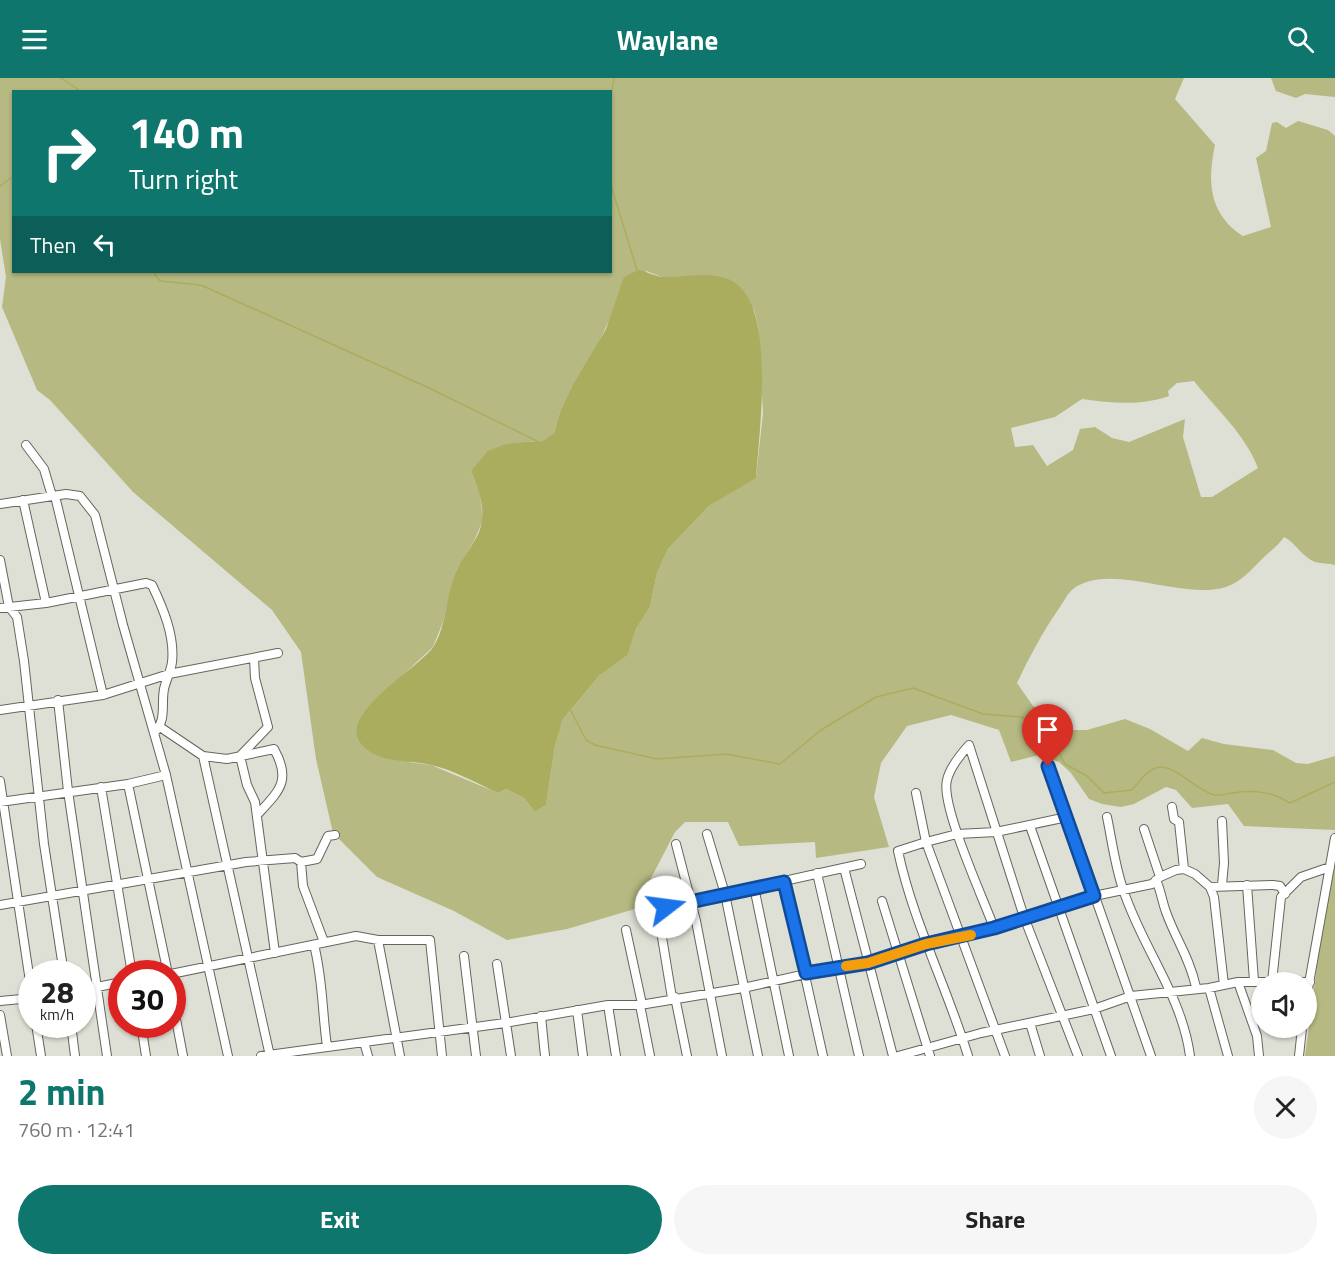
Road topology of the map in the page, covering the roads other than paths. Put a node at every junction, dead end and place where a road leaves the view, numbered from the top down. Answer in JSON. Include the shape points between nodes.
{"nodes":[{"id":1,"x":26,"y":445,"type":"dead end"},
{"id":2,"x":54,"y":496,"type":"junction"},
{"id":3,"x":23,"y":500,"type":"junction"},
{"id":4,"x":0,"y":504,"type":"edge"},
{"id":5,"x":0,"y":560,"type":"edge"},
{"id":6,"x":114,"y":590,"type":"junction"},
{"id":7,"x":80,"y":597,"type":"junction"},
{"id":8,"x":46,"y":603,"type":"junction"},
{"id":9,"x":9,"y":607,"type":"junction"},
{"id":10,"x":0,"y":608,"type":"edge"},
{"id":11,"x":278,"y":653,"type":"dead end"},
{"id":12,"x":254,"y":658,"type":"junction"},
{"id":13,"x":169,"y":674,"type":"junction"},
{"id":14,"x":141,"y":683,"type":"junction"},
{"id":15,"x":103,"y":694,"type":"junction"},
{"id":16,"x":58,"y":700,"type":"junction"},
{"id":17,"x":28,"y":706,"type":"junction"},
{"id":18,"x":0,"y":710,"type":"edge"},
{"id":19,"x":157,"y":730,"type":"junction"},
{"id":20,"x":203,"y":756,"type":"junction"},
{"id":21,"x":240,"y":756,"type":"junction"},
{"id":22,"x":1048,"y":766,"type":"dead end"},
{"id":23,"x":166,"y":775,"type":"junction"},
{"id":24,"x":0,"y":781,"type":"edge"},
{"id":25,"x":128,"y":784,"type":"junction"},
{"id":26,"x":101,"y":787,"type":"junction"},
{"id":27,"x":68,"y":791,"type":"junction"},
{"id":28,"x":916,"y":793,"type":"dead end"},
{"id":29,"x":40,"y":796,"type":"junction"},
{"id":30,"x":2,"y":802,"type":"edge"},
{"id":31,"x":1172,"y":807,"type":"dead end"},
{"id":32,"x":257,"y":815,"type":"junction"},
{"id":33,"x":1067,"y":817,"type":"junction"},
{"id":34,"x":1107,"y":817,"type":"dead end"},
{"id":35,"x":1222,"y":821,"type":"dead end"},
{"id":36,"x":1030,"y":826,"type":"junction"},
{"id":37,"x":1144,"y":829,"type":"dead end"},
{"id":38,"x":996,"y":832,"type":"junction"},
{"id":39,"x":335,"y":834,"type":"dead end"},
{"id":40,"x":707,"y":834,"type":"dead end"},
{"id":41,"x":957,"y":834,"type":"junction"},
{"id":42,"x":1335,"y":838,"type":"edge"},
{"id":43,"x":926,"y":842,"type":"junction"},
{"id":44,"x":676,"y":844,"type":"dead end"},
{"id":45,"x":262,"y":861,"type":"junction"},
{"id":46,"x":301,"y":862,"type":"junction"},
{"id":47,"x":861,"y":864,"type":"dead end"},
{"id":48,"x":229,"y":866,"type":"junction"},
{"id":49,"x":844,"y":867,"type":"junction"},
{"id":50,"x":1330,"y":867,"type":"junction"},
{"id":51,"x":1184,"y":868,"type":"junction"},
{"id":52,"x":187,"y":873,"type":"junction"},
{"id":53,"x":817,"y":873,"type":"junction"},
{"id":54,"x":150,"y":879,"type":"junction"},
{"id":55,"x":1158,"y":879,"type":"junction"},
{"id":56,"x":784,"y":882,"type":"junction"},
{"id":57,"x":118,"y":885,"type":"junction"},
{"id":58,"x":1222,"y":885,"type":"junction"},
{"id":59,"x":1247,"y":885,"type":"junction"},
{"id":60,"x":754,"y":887,"type":"junction"},
{"id":61,"x":1210,"y":887,"type":"junction"},
{"id":62,"x":84,"y":889,"type":"junction"},
{"id":63,"x":1123,"y":890,"type":"junction"},
{"id":64,"x":725,"y":894,"type":"junction"},
{"id":65,"x":1285,"y":894,"type":"junction"},
{"id":66,"x":52,"y":895,"type":"junction"},
{"id":67,"x":1094,"y":896,"type":"junction"},
{"id":68,"x":690,"y":900,"type":"junction"},
{"id":69,"x":882,"y":901,"type":"dead end"},
{"id":70,"x":16,"y":903,"type":"junction"},
{"id":71,"x":0,"y":905,"type":"edge"},
{"id":72,"x":640,"y":907,"type":"dead end"},
{"id":73,"x":666,"y":907,"type":"junction"},
{"id":74,"x":1059,"y":909,"type":"junction"},
{"id":75,"x":1024,"y":917,"type":"junction"},
{"id":76,"x":994,"y":928,"type":"junction"},
{"id":77,"x":626,"y":930,"type":"dead end"},
{"id":78,"x":960,"y":938,"type":"junction"},
{"id":79,"x":378,"y":940,"type":"junction"},
{"id":80,"x":324,"y":942,"type":"junction"},
{"id":81,"x":926,"y":944,"type":"junction"},
{"id":82,"x":314,"y":945,"type":"junction"},
{"id":83,"x":275,"y":953,"type":"junction"},
{"id":84,"x":897,"y":953,"type":"junction"},
{"id":85,"x":464,"y":956,"type":"dead end"},
{"id":86,"x":248,"y":957,"type":"junction"},
{"id":87,"x":26,"y":960,"type":"edge"},
{"id":88,"x":62,"y":960,"type":"edge"},
{"id":89,"x":130,"y":960,"type":"edge"},
{"id":90,"x":167,"y":960,"type":"edge"},
{"id":91,"x":868,"y":963,"type":"junction"},
{"id":92,"x":497,"y":964,"type":"dead end"},
{"id":93,"x":209,"y":966,"type":"junction"},
{"id":94,"x":837,"y":967,"type":"junction"},
{"id":95,"x":186,"y":971,"type":"edge"},
{"id":96,"x":1253,"y":972,"type":"edge"},
{"id":97,"x":1274,"y":972,"type":"edge"},
{"id":98,"x":1312,"y":972,"type":"edge"},
{"id":99,"x":806,"y":973,"type":"junction"},
{"id":100,"x":773,"y":981,"type":"junction"},
{"id":101,"x":1251,"y":981,"type":"edge"},
{"id":102,"x":1238,"y":982,"type":"junction"},
{"id":103,"x":108,"y":985,"type":"edge"},
{"id":104,"x":1224,"y":985,"type":"junction"},
{"id":105,"x":98,"y":987,"type":"junction"},
{"id":106,"x":1196,"y":987,"type":"junction"},
{"id":107,"x":743,"y":988,"type":"junction"},
{"id":108,"x":1209,"y":988,"type":"junction"},
{"id":109,"x":1171,"y":992,"type":"junction"},
{"id":110,"x":709,"y":994,"type":"junction"},
{"id":111,"x":1131,"y":996,"type":"junction"},
{"id":112,"x":18,"y":998,"type":"edge"},
{"id":113,"x":674,"y":998,"type":"junction"},
{"id":114,"x":0,"y":1001,"type":"edge"},
{"id":115,"x":641,"y":1004,"type":"junction"},
{"id":116,"x":608,"y":1005,"type":"junction"},
{"id":117,"x":1094,"y":1009,"type":"junction"},
{"id":118,"x":577,"y":1010,"type":"junction"},
{"id":119,"x":0,"y":1015,"type":"edge"},
{"id":120,"x":541,"y":1016,"type":"junction"},
{"id":121,"x":1061,"y":1017,"type":"junction"},
{"id":122,"x":1251,"y":1019,"type":"edge"},
{"id":123,"x":505,"y":1023,"type":"junction"},
{"id":124,"x":1030,"y":1023,"type":"junction"},
{"id":125,"x":472,"y":1027,"type":"junction"},
{"id":126,"x":995,"y":1030,"type":"junction"},
{"id":127,"x":438,"y":1031,"type":"junction"},
{"id":128,"x":397,"y":1036,"type":"junction"},
{"id":129,"x":38,"y":1038,"type":"edge"},
{"id":130,"x":73,"y":1038,"type":"edge"},
{"id":131,"x":143,"y":1038,"type":"edge"},
{"id":132,"x":180,"y":1038,"type":"edge"},
{"id":133,"x":1257,"y":1038,"type":"edge"},
{"id":134,"x":1301,"y":1038,"type":"edge"},
{"id":135,"x":963,"y":1039,"type":"junction"},
{"id":136,"x":364,"y":1042,"type":"junction"},
{"id":137,"x":328,"y":1046,"type":"junction"},
{"id":138,"x":929,"y":1052,"type":"edge"},
{"id":139,"x":300,"y":1053,"type":"edge"},
{"id":140,"x":270,"y":1055,"type":"edge"},
{"id":141,"x":7,"y":1056,"type":"edge"},
{"id":142,"x":41,"y":1056,"type":"edge"},
{"id":143,"x":75,"y":1056,"type":"edge"},
{"id":144,"x":107,"y":1056,"type":"edge"},
{"id":145,"x":146,"y":1056,"type":"edge"},
{"id":146,"x":183,"y":1056,"type":"edge"},
{"id":147,"x":228,"y":1056,"type":"edge"},
{"id":148,"x":261,"y":1056,"type":"edge"},
{"id":149,"x":332,"y":1056,"type":"edge"},
{"id":150,"x":368,"y":1056,"type":"edge"},
{"id":151,"x":400,"y":1056,"type":"edge"},
{"id":152,"x":442,"y":1056,"type":"edge"},
{"id":153,"x":476,"y":1056,"type":"edge"},
{"id":154,"x":511,"y":1056,"type":"edge"},
{"id":155,"x":545,"y":1056,"type":"edge"},
{"id":156,"x":583,"y":1056,"type":"edge"},
{"id":157,"x":616,"y":1056,"type":"edge"},
{"id":158,"x":650,"y":1056,"type":"edge"},
{"id":159,"x":687,"y":1056,"type":"edge"},
{"id":160,"x":722,"y":1056,"type":"edge"},
{"id":161,"x":758,"y":1056,"type":"edge"},
{"id":162,"x":789,"y":1056,"type":"edge"},
{"id":163,"x":823,"y":1056,"type":"edge"},
{"id":164,"x":859,"y":1056,"type":"edge"},
{"id":165,"x":893,"y":1056,"type":"edge"},
{"id":166,"x":898,"y":1056,"type":"edge"},
{"id":167,"x":968,"y":1056,"type":"edge"},
{"id":168,"x":1005,"y":1056,"type":"edge"},
{"id":169,"x":1040,"y":1056,"type":"edge"},
{"id":170,"x":1078,"y":1056,"type":"edge"},
{"id":171,"x":1111,"y":1056,"type":"edge"},
{"id":172,"x":1151,"y":1056,"type":"edge"},
{"id":173,"x":1190,"y":1056,"type":"edge"},
{"id":174,"x":1228,"y":1056,"type":"edge"},
{"id":175,"x":1259,"y":1056,"type":"edge"},
{"id":176,"x":1299,"y":1056,"type":"edge"}],
"edges":[{"from":1,"to":2,"type":"street","via":[[44,469]]},
{"from":2,"to":3,"type":"street"},
{"from":2,"to":6,"type":"street","via":[[80,496],[95,514]]},
{"from":2,"to":7,"type":"street"},
{"from":3,"to":4,"type":"street"},
{"from":3,"to":8,"type":"street"},
{"from":5,"to":9,"type":"street"},
{"from":6,"to":7,"type":"street"},
{"from":6,"to":13,"type":"street","via":[[152,585],[171,637]]},
{"from":6,"to":14,"type":"street"},
{"from":7,"to":8,"type":"street"},
{"from":7,"to":15,"type":"street"},
{"from":8,"to":9,"type":"street"},
{"from":9,"to":10,"type":"street"},
{"from":9,"to":17,"type":"street","via":[[17,617]]},
{"from":11,"to":12,"type":"street"},
{"from":12,"to":13,"type":"street"},
{"from":12,"to":21,"type":"street","via":[[268,728]]},
{"from":13,"to":14,"type":"street"},
{"from":13,"to":19,"type":"street","via":[[164,714]]},
{"from":14,"to":15,"type":"street"},
{"from":14,"to":19,"type":"street"},
{"from":15,"to":16,"type":"street"},
{"from":16,"to":17,"type":"street"},
{"from":16,"to":27,"type":"street"},
{"from":17,"to":18,"type":"street"},
{"from":17,"to":29,"type":"street"},
{"from":19,"to":20,"type":"street"},
{"from":19,"to":23,"type":"street"},
{"from":20,"to":21,"type":"street"},
{"from":20,"to":48,"type":"street"},
{"from":21,"to":32,"type":"street"},
{"from":21,"to":32,"type":"street","via":[[274,749],[281,761],[284,773],[279,789]]},
{"from":22,"to":33,"type":"street"},
{"from":23,"to":25,"type":"street"},
{"from":23,"to":52,"type":"street"},
{"from":24,"to":30,"type":"street"},
{"from":25,"to":26,"type":"street"},
{"from":25,"to":54,"type":"street"},
{"from":26,"to":27,"type":"street"},
{"from":26,"to":57,"type":"street"},
{"from":27,"to":29,"type":"street"},
{"from":27,"to":62,"type":"street"},
{"from":28,"to":43,"type":"street"},
{"from":29,"to":30,"type":"street"},
{"from":29,"to":66,"type":"street"},
{"from":30,"to":70,"type":"street"},
{"from":31,"to":51,"type":"street","via":[[1174,819],[1179,822]]},
{"from":32,"to":45,"type":"street"},
{"from":33,"to":36,"type":"street"},
{"from":33,"to":67,"type":"street"},
{"from":34,"to":63,"type":"street"},
{"from":35,"to":58,"type":"street"},
{"from":36,"to":38,"type":"street"},
{"from":36,"to":74,"type":"street"},
{"from":37,"to":55,"type":"street"},
{"from":38,"to":41,"type":"street"},
{"from":38,"to":41,"type":"street","via":[[969,745],[946,782]]},
{"from":38,"to":75,"type":"street"},
{"from":39,"to":46,"type":"street","via":[[328,836],[317,859]]},
{"from":40,"to":64,"type":"street"},
{"from":41,"to":43,"type":"street"},
{"from":41,"to":76,"type":"street"},
{"from":42,"to":50,"type":"street"},
{"from":43,"to":78,"type":"street"},
{"from":43,"to":81,"type":"street","via":[[898,851]]},
{"from":44,"to":68,"type":"street"},
{"from":45,"to":46,"type":"street","via":[[296,858]]},
{"from":45,"to":48,"type":"street"},
{"from":45,"to":83,"type":"street"},
{"from":46,"to":80,"type":"street","via":[[303,886]]},
{"from":47,"to":49,"type":"street"},
{"from":48,"to":52,"type":"street"},
{"from":48,"to":86,"type":"street"},
{"from":49,"to":53,"type":"street"},
{"from":49,"to":91,"type":"street"},
{"from":50,"to":65,"type":"street","via":[[1301,877]]},
{"from":50,"to":98,"type":"street"},
{"from":51,"to":55,"type":"street"},
{"from":51,"to":61,"type":"street"},
{"from":52,"to":54,"type":"street"},
{"from":52,"to":93,"type":"street"},
{"from":53,"to":56,"type":"street"},
{"from":53,"to":94,"type":"street"},
{"from":54,"to":57,"type":"street"},
{"from":54,"to":90,"type":"street"},
{"from":55,"to":63,"type":"street","via":[[1140,888]]},
{"from":55,"to":106,"type":"street","via":[[1164,909],[1191,963]]},
{"from":56,"to":60,"type":"street"},
{"from":56,"to":99,"type":"street"},
{"from":57,"to":62,"type":"street"},
{"from":57,"to":89,"type":"street"},
{"from":58,"to":59,"type":"street"},
{"from":58,"to":61,"type":"street"},
{"from":59,"to":65,"type":"street","via":[[1280,886]]},
{"from":59,"to":96,"type":"street"},
{"from":60,"to":64,"type":"street"},
{"from":60,"to":100,"type":"street"},
{"from":61,"to":104,"type":"street"},
{"from":62,"to":66,"type":"street"},
{"from":62,"to":105,"type":"street"},
{"from":63,"to":67,"type":"street"},
{"from":63,"to":109,"type":"street"},
{"from":64,"to":68,"type":"street"},
{"from":64,"to":107,"type":"street"},
{"from":65,"to":97,"type":"street","via":[[1281,897]]},
{"from":66,"to":70,"type":"street"},
{"from":66,"to":88,"type":"street"},
{"from":67,"to":74,"type":"street"},
{"from":67,"to":111,"type":"street"},
{"from":68,"to":73,"type":"street"},
{"from":68,"to":110,"type":"street"},
{"from":69,"to":84,"type":"street"},
{"from":70,"to":71,"type":"street"},
{"from":70,"to":87,"type":"street"},
{"from":72,"to":73,"type":"street"},
{"from":73,"to":113,"type":"street","via":[[660,925]]},
{"from":74,"to":75,"type":"street"},
{"from":74,"to":117,"type":"street"},
{"from":75,"to":76,"type":"street"},
{"from":75,"to":121,"type":"street"},
{"from":76,"to":78,"type":"street"},
{"from":77,"to":115,"type":"street"},
{"from":78,"to":81,"type":"street"},
{"from":78,"to":126,"type":"street"},
{"from":79,"to":80,"type":"street","via":[[356,936]]},
{"from":79,"to":127,"type":"street","via":[[430,940]]},
{"from":79,"to":128,"type":"street"},
{"from":80,"to":82,"type":"street"},
{"from":81,"to":84,"type":"street"},
{"from":81,"to":135,"type":"street"},
{"from":82,"to":83,"type":"street"},
{"from":82,"to":137,"type":"street","via":[[321,970],[321,1003]]},
{"from":83,"to":86,"type":"street"},
{"from":84,"to":91,"type":"street"},
{"from":84,"to":138,"type":"street"},
{"from":85,"to":125,"type":"street"},
{"from":86,"to":93,"type":"street"},
{"from":86,"to":140,"type":"street"},
{"from":91,"to":94,"type":"street"},
{"from":91,"to":165,"type":"street"},
{"from":92,"to":123,"type":"street"},
{"from":93,"to":95,"type":"street"},
{"from":93,"to":147,"type":"street"},
{"from":94,"to":99,"type":"street"},
{"from":94,"to":164,"type":"street"},
{"from":99,"to":100,"type":"street"},
{"from":99,"to":163,"type":"street"},
{"from":100,"to":107,"type":"street"},
{"from":100,"to":162,"type":"street"},
{"from":101,"to":102,"type":"street"},
{"from":102,"to":104,"type":"street"},
{"from":102,"to":122,"type":"street"},
{"from":103,"to":105,"type":"street"},
{"from":104,"to":108,"type":"street"},
{"from":105,"to":144,"type":"street"},
{"from":106,"to":108,"type":"street"},
{"from":106,"to":109,"type":"street"},
{"from":107,"to":110,"type":"street"},
{"from":107,"to":161,"type":"street"},
{"from":108,"to":174,"type":"street"},
{"from":109,"to":111,"type":"street"},
{"from":109,"to":173,"type":"street"},
{"from":110,"to":113,"type":"street"},
{"from":110,"to":160,"type":"street"},
{"from":111,"to":117,"type":"street"},
{"from":111,"to":172,"type":"street"},
{"from":112,"to":114,"type":"street"},
{"from":113,"to":115,"type":"street"},
{"from":113,"to":159,"type":"street"},
{"from":115,"to":116,"type":"street"},
{"from":115,"to":158,"type":"street"},
{"from":116,"to":118,"type":"street"},
{"from":116,"to":157,"type":"street"},
{"from":117,"to":121,"type":"street"},
{"from":117,"to":171,"type":"street"},
{"from":118,"to":120,"type":"street"},
{"from":118,"to":156,"type":"street"},
{"from":119,"to":141,"type":"street"},
{"from":120,"to":123,"type":"street"},
{"from":120,"to":155,"type":"street"},
{"from":121,"to":124,"type":"street"},
{"from":121,"to":170,"type":"street"},
{"from":123,"to":125,"type":"street"},
{"from":123,"to":154,"type":"street"},
{"from":124,"to":126,"type":"street"},
{"from":124,"to":169,"type":"street"},
{"from":125,"to":127,"type":"street"},
{"from":125,"to":153,"type":"street"},
{"from":126,"to":135,"type":"street"},
{"from":126,"to":168,"type":"street"},
{"from":127,"to":128,"type":"street"},
{"from":127,"to":152,"type":"street"},
{"from":128,"to":136,"type":"street"},
{"from":128,"to":151,"type":"street"},
{"from":129,"to":142,"type":"street"},
{"from":130,"to":143,"type":"street"},
{"from":131,"to":145,"type":"street"},
{"from":132,"to":146,"type":"street"},
{"from":133,"to":175,"type":"street"},
{"from":134,"to":176,"type":"street"},
{"from":135,"to":138,"type":"street"},
{"from":135,"to":167,"type":"street"},
{"from":136,"to":137,"type":"street"},
{"from":136,"to":150,"type":"street"},
{"from":137,"to":139,"type":"street"},
{"from":137,"to":149,"type":"street"},
{"from":138,"to":166,"type":"street"},
{"from":139,"to":140,"type":"street"},
{"from":140,"to":148,"type":"street"}]}
